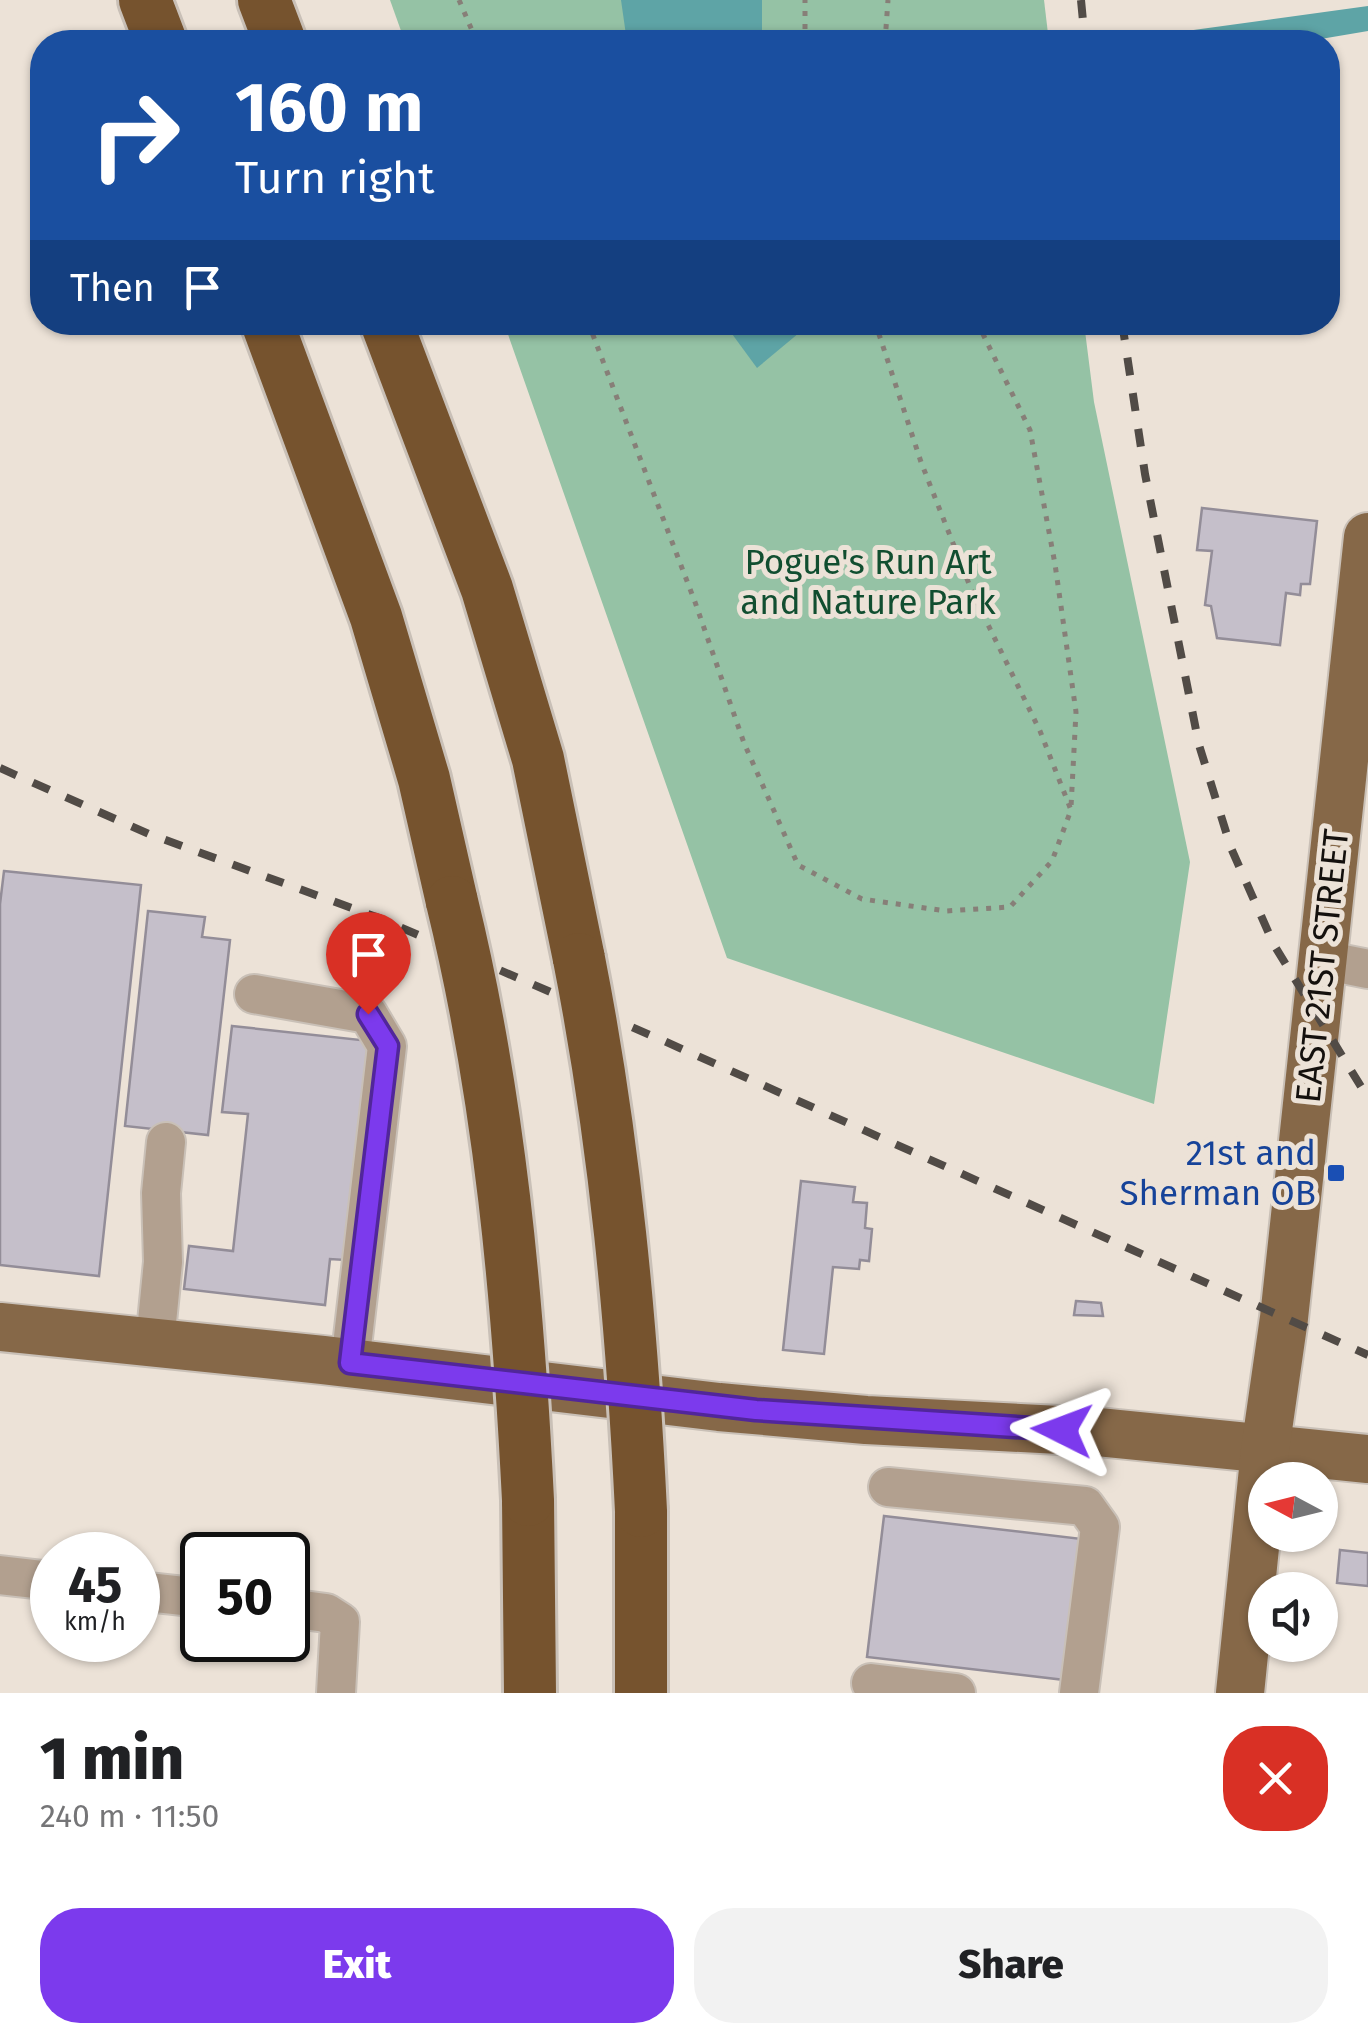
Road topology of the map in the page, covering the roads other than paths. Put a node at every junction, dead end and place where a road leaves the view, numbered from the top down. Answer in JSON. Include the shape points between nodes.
{"nodes":[{"id":1,"x":145,"y":0,"type":"edge"},
{"id":2,"x":264,"y":0,"type":"edge"},
{"id":3,"x":156,"y":30,"type":"edge"},
{"id":4,"x":275,"y":30,"type":"edge"},
{"id":5,"x":272,"y":335,"type":"edge"},
{"id":6,"x":391,"y":335,"type":"edge"},
{"id":7,"x":1368,"y":537,"type":"edge"},
{"id":8,"x":1345,"y":964,"type":"edge"},
{"id":9,"x":254,"y":994,"type":"dead end"},
{"id":10,"x":166,"y":1142,"type":"dead end"},
{"id":11,"x":0,"y":1326,"type":"edge"},
{"id":12,"x":155,"y":1342,"type":"junction"},
{"id":13,"x":350,"y":1363,"type":"junction"},
{"id":14,"x":1265,"y":1450,"type":"junction"},
{"id":15,"x":1368,"y":1460,"type":"edge"},
{"id":16,"x":888,"y":1487,"type":"dead end"},
{"id":17,"x":0,"y":1574,"type":"edge"},
{"id":18,"x":30,"y":1578,"type":"edge"},
{"id":19,"x":310,"y":1611,"type":"edge"},
{"id":20,"x":871,"y":1683,"type":"dead end"},
{"id":21,"x":336,"y":1693,"type":"edge"},
{"id":22,"x":530,"y":1693,"type":"edge"},
{"id":23,"x":641,"y":1693,"type":"edge"},
{"id":24,"x":956,"y":1693,"type":"edge"},
{"id":25,"x":1079,"y":1693,"type":"edge"},
{"id":26,"x":1240,"y":1693,"type":"edge"}],
"edges":[{"from":1,"to":3,"type":"highway"},
{"from":2,"to":4,"type":"highway"},
{"from":5,"to":22,"type":"highway","bridge":true,"via":[[376,618],[424,779],[485,1069],[522,1363]]},
{"from":6,"to":23,"type":"highway","bridge":true,"via":[[487,589],[538,759],[579,959],[628,1292],[641,1512]]},
{"from":7,"to":8,"type":"main road","name":"EAST 21ST STREET"},
{"from":8,"to":14,"type":"main road","name":"EAST 21ST STREET"},
{"from":9,"to":13,"type":"lane","via":[[368,1014],[388,1046]]},
{"from":10,"to":12,"type":"lane"},
{"from":11,"to":12,"type":"main road"},
{"from":12,"to":13,"type":"main road"},
{"from":13,"to":14,"type":"main road","via":[[756,1410]]},
{"from":14,"to":15,"type":"main road"},
{"from":14,"to":26,"type":"main road","name":"EAST 21ST STREET"},
{"from":16,"to":25,"type":"lane","via":[[1085,1506],[1100,1526]]},
{"from":17,"to":18,"type":"lane"},
{"from":19,"to":21,"type":"lane","via":[[340,1622]]},
{"from":20,"to":24,"type":"lane"}]}
